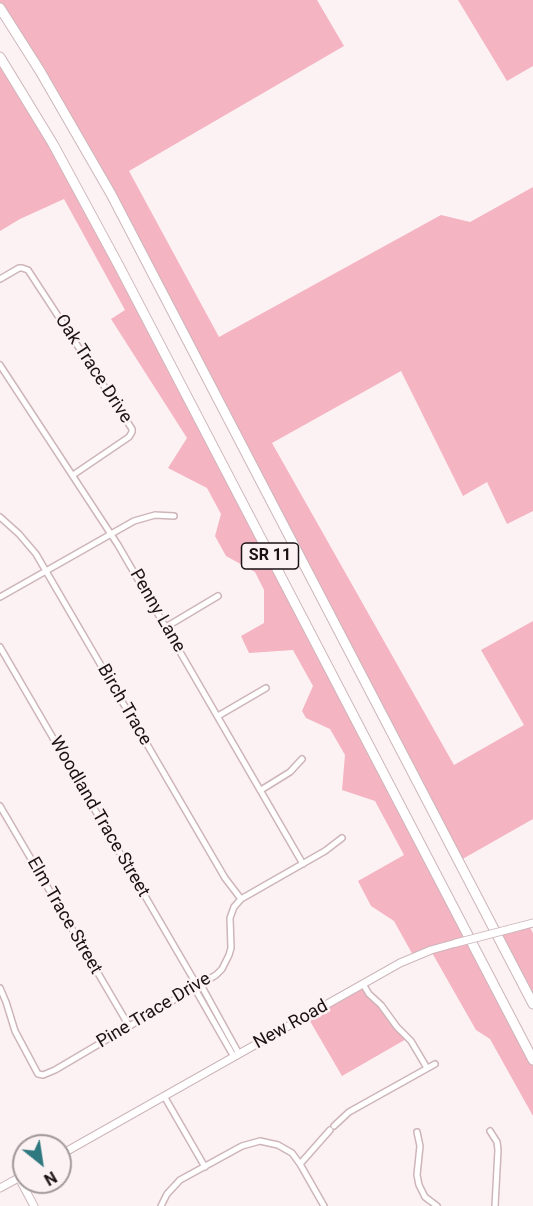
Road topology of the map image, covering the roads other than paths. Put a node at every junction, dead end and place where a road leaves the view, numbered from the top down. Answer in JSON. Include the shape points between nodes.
{"nodes":[{"id":1,"x":0,"y":8,"type":"edge"},
{"id":2,"x":0,"y":57,"type":"edge"},
{"id":3,"x":0,"y":279,"type":"edge"},
{"id":4,"x":0,"y":365,"type":"edge"},
{"id":5,"x":73,"y":475,"type":"junction"},
{"id":6,"x":174,"y":516,"type":"dead end"},
{"id":7,"x":0,"y":517,"type":"edge"},
{"id":8,"x":111,"y":534,"type":"junction"},
{"id":9,"x":46,"y":571,"type":"junction"},
{"id":10,"x":219,"y":596,"type":"dead end"},
{"id":11,"x":0,"y":597,"type":"edge"},
{"id":12,"x":166,"y":627,"type":"junction"},
{"id":13,"x":0,"y":647,"type":"edge"},
{"id":14,"x":266,"y":688,"type":"dead end"},
{"id":15,"x":218,"y":716,"type":"junction"},
{"id":16,"x":302,"y":759,"type":"dead end"},
{"id":17,"x":261,"y":790,"type":"junction"},
{"id":18,"x":0,"y":806,"type":"edge"},
{"id":19,"x":342,"y":837,"type":"dead end"},
{"id":20,"x":303,"y":864,"type":"junction"},
{"id":21,"x":241,"y":899,"type":"junction"},
{"id":22,"x":533,"y":923,"type":"edge"},
{"id":23,"x":363,"y":984,"type":"junction"},
{"id":24,"x":198,"y":987,"type":"junction"},
{"id":25,"x":0,"y":988,"type":"edge"},
{"id":26,"x":533,"y":1004,"type":"edge"},
{"id":27,"x":129,"y":1026,"type":"junction"},
{"id":28,"x":237,"y":1055,"type":"junction"},
{"id":29,"x":533,"y":1060,"type":"edge"},
{"id":30,"x":435,"y":1064,"type":"dead end"},
{"id":31,"x":427,"y":1068,"type":"junction"},
{"id":32,"x":164,"y":1096,"type":"junction"},
{"id":33,"x":417,"y":1131,"type":"dead end"},
{"id":34,"x":490,"y":1131,"type":"dead end"},
{"id":35,"x":72,"y":1148,"type":"edge"},
{"id":36,"x":300,"y":1164,"type":"junction"},
{"id":37,"x":205,"y":1167,"type":"junction"},
{"id":38,"x":162,"y":1206,"type":"edge"},
{"id":39,"x":324,"y":1206,"type":"edge"},
{"id":40,"x":437,"y":1206,"type":"edge"},
{"id":41,"x":495,"y":1206,"type":"edge"}],
"edges":[{"from":1,"to":26,"type":"highway","number":"SR 11","via":[[121,214]]},
{"from":2,"to":29,"type":"highway","number":"SR 11","via":[[53,144],[119,266]]},
{"from":3,"to":5,"type":"street","name":"Oak Trace Drive","via":[[19,268],[28,270],[132,429],[129,438]]},
{"from":4,"to":5,"type":"street","name":"Penny Lane"},
{"from":5,"to":8,"type":"street","name":"Penny Lane"},
{"from":6,"to":8,"type":"street","via":[[144,517]]},
{"from":7,"to":9,"type":"street","name":"Birch Trace","via":[[28,544]]},
{"from":8,"to":9,"type":"street"},
{"from":8,"to":12,"type":"street","name":"Penny Lane"},
{"from":9,"to":11,"type":"street"},
{"from":9,"to":21,"type":"street","name":"Birch Trace","via":[[225,878]]},
{"from":10,"to":12,"type":"street"},
{"from":12,"to":15,"type":"street","name":"Penny Lane"},
{"from":13,"to":24,"type":"street","name":"Woodland Trace Street"},
{"from":14,"to":15,"type":"street"},
{"from":15,"to":17,"type":"street","name":"Penny Lane"},
{"from":16,"to":17,"type":"street","via":[[290,772]]},
{"from":17,"to":20,"type":"street","name":"Penny Lane"},
{"from":18,"to":27,"type":"street","name":"Elm Trace Street"},
{"from":19,"to":20,"type":"street"},
{"from":20,"to":21,"type":"street"},
{"from":21,"to":24,"type":"street","name":"Pine Trace Drive","via":[[230,918],[231,948],[226,962],[216,975]]},
{"from":22,"to":23,"type":"street","name":"New Road","bridge":true,"via":[[431,950]]},
{"from":23,"to":28,"type":"street","name":"New Road"},
{"from":23,"to":31,"type":"street","via":[[411,1041]]},
{"from":24,"to":27,"type":"street","name":"Pine Trace Drive"},
{"from":24,"to":28,"type":"street","name":"Woodland Trace Street"},
{"from":25,"to":27,"type":"street","name":"Pine Trace Drive","via":[[15,1031],[39,1075],[55,1070]]},
{"from":28,"to":32,"type":"street","name":"New Road"},
{"from":30,"to":31,"type":"street"},
{"from":31,"to":36,"type":"street","via":[[349,1112]]},
{"from":32,"to":35,"type":"street","name":"New Road"},
{"from":32,"to":37,"type":"street"},
{"from":33,"to":40,"type":"street","via":[[419,1185],[425,1197]]},
{"from":34,"to":41,"type":"street","via":[[498,1150]]},
{"from":36,"to":37,"type":"street","via":[[284,1147],[260,1141],[242,1146]]},
{"from":36,"to":39,"type":"street"},
{"from":37,"to":38,"type":"street","via":[[176,1184]]}]}
